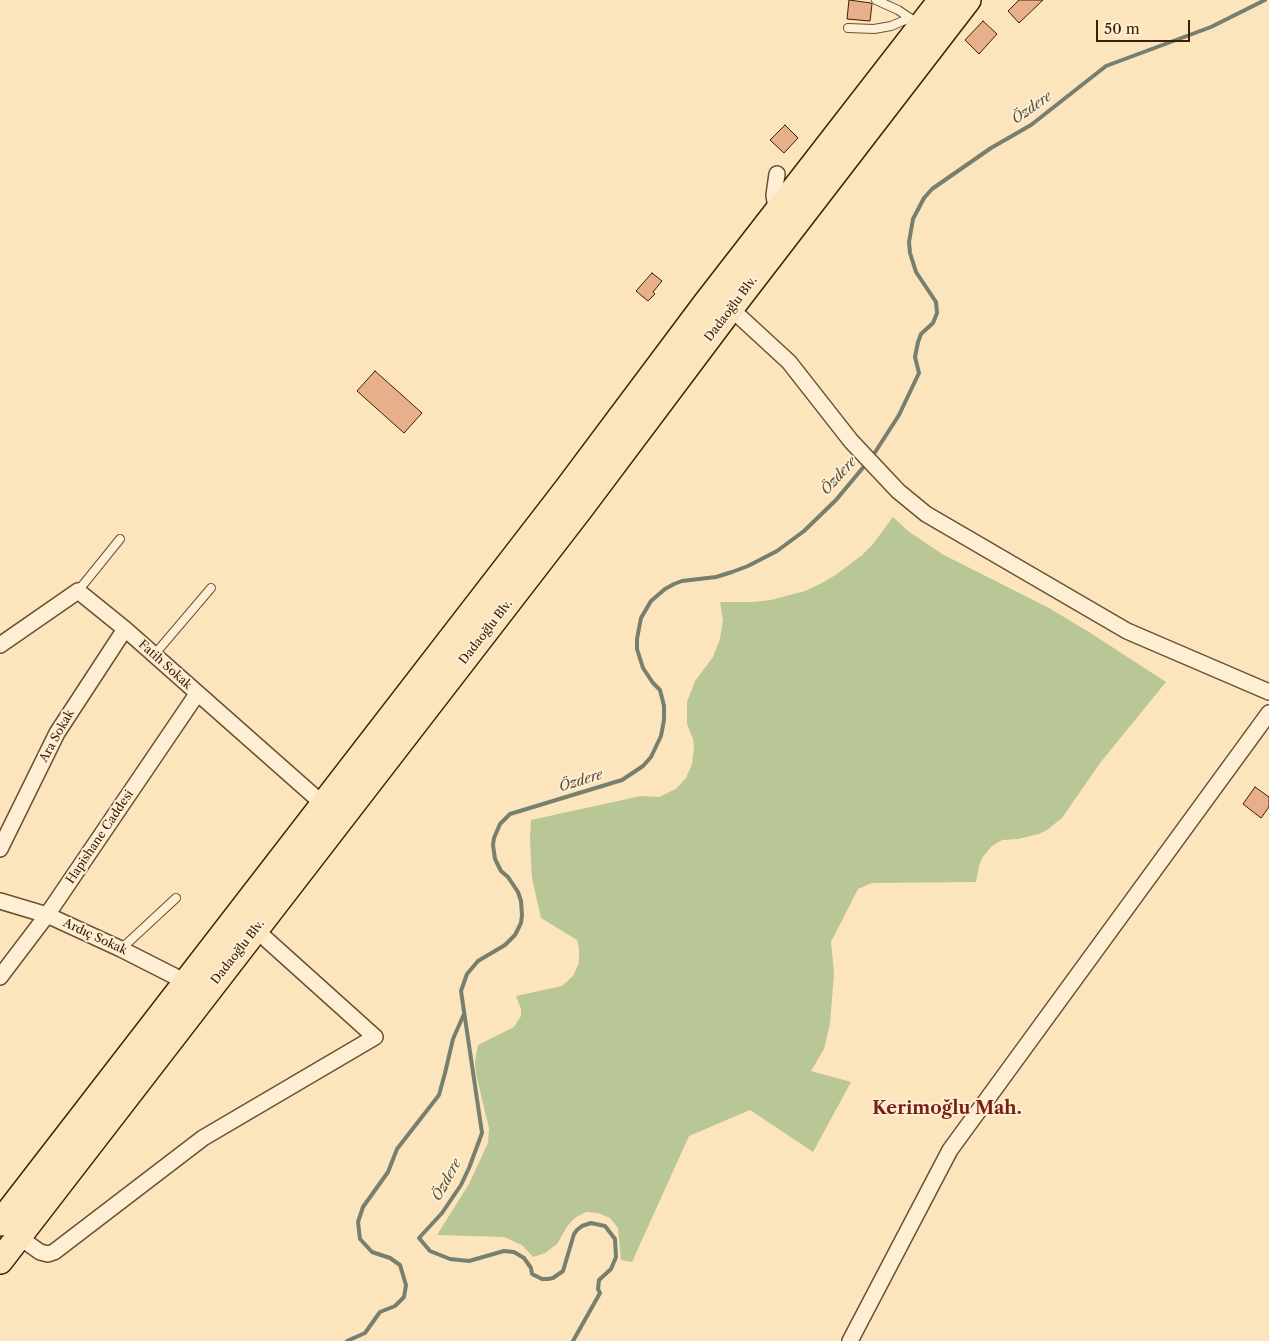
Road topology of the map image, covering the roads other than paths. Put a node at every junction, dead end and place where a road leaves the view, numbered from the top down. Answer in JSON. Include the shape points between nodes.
{"nodes":[{"id":1,"x":876,"y":0,"type":"edge"},
{"id":2,"x":940,"y":0,"type":"edge"},
{"id":3,"x":968,"y":0,"type":"edge"},
{"id":4,"x":915,"y":22,"type":"junction"},
{"id":5,"x":848,"y":28,"type":"dead end"},
{"id":6,"x":777,"y":174,"type":"dead end"},
{"id":7,"x":779,"y":208,"type":"junction"},
{"id":8,"x":722,"y":301,"type":"junction"},
{"id":9,"x":120,"y":540,"type":"dead end"},
{"id":10,"x":211,"y":588,"type":"dead end"},
{"id":11,"x":78,"y":590,"type":"junction"},
{"id":12,"x":125,"y":628,"type":"junction"},
{"id":13,"x":0,"y":645,"type":"edge"},
{"id":14,"x":154,"y":655,"type":"junction"},
{"id":15,"x":1269,"y":692,"type":"edge"},
{"id":16,"x":197,"y":694,"type":"junction"},
{"id":17,"x":1269,"y":714,"type":"edge"},
{"id":18,"x":324,"y":804,"type":"junction"},
{"id":19,"x":0,"y":849,"type":"edge"},
{"id":20,"x":176,"y":898,"type":"dead end"},
{"id":21,"x":0,"y":900,"type":"edge"},
{"id":22,"x":47,"y":915,"type":"junction"},
{"id":23,"x":256,"y":930,"type":"junction"},
{"id":24,"x":121,"y":949,"type":"junction"},
{"id":25,"x":0,"y":977,"type":"edge"},
{"id":26,"x":186,"y":982,"type":"junction"},
{"id":27,"x":5,"y":1226,"type":"edge"},
{"id":28,"x":0,"y":1261,"type":"edge"},
{"id":29,"x":850,"y":1341,"type":"edge"}],
"edges":[{"from":1,"to":4,"type":"lane"},
{"from":2,"to":4,"type":"highway","name":"Dadaoğlu Blv."},
{"from":3,"to":8,"type":"highway","name":"Dadaoğlu Blv."},
{"from":4,"to":5,"type":"lane","via":[[874,29]]},
{"from":4,"to":7,"type":"highway","name":"Dadaoğlu Blv."},
{"from":6,"to":7,"type":"street","via":[[774,195]]},
{"from":7,"to":8,"type":"highway","name":"Dadaoğlu Blv."},
{"from":8,"to":15,"type":"street","via":[[789,362],[851,441],[898,491],[926,514],[1127,631]]},
{"from":8,"to":18,"type":"highway","name":"Dadaoğlu Blv.","via":[[566,490]]},
{"from":8,"to":23,"type":"highway","name":"Dadaoğlu Blv.","via":[[581,508]]},
{"from":9,"to":11,"type":"lane"},
{"from":10,"to":14,"type":"lane"},
{"from":11,"to":12,"type":"street","name":"Fatih Sokak"},
{"from":11,"to":13,"type":"street"},
{"from":12,"to":14,"type":"street","name":"Fatih Sokak"},
{"from":12,"to":19,"type":"street","name":"Ara Sokak","via":[[57,733]]},
{"from":14,"to":16,"type":"street","name":"Fatih Sokak"},
{"from":16,"to":18,"type":"street","name":"Fatih Sokak"},
{"from":16,"to":22,"type":"street","name":"Hapishane Caddesi"},
{"from":17,"to":29,"type":"street","via":[[950,1150]]},
{"from":18,"to":26,"type":"highway","name":"Dadaoğlu Blv."},
{"from":20,"to":24,"type":"lane"},
{"from":21,"to":22,"type":"street","name":"Ardıç Sokak"},
{"from":22,"to":24,"type":"street","name":"Ardıç Sokak"},
{"from":22,"to":25,"type":"street","name":"Hapishane Caddesi"},
{"from":23,"to":27,"type":"highway","name":"Dadaoğlu Blv."},
{"from":23,"to":27,"type":"street","via":[[375,1037],[203,1138],[54,1252],[40,1252]]},
{"from":24,"to":26,"type":"street","name":"Ardıç Sokak"},
{"from":26,"to":27,"type":"highway","name":"Dadaoğlu Blv."},
{"from":27,"to":28,"type":"highway","name":"Dadaoğlu Blv."}]}
